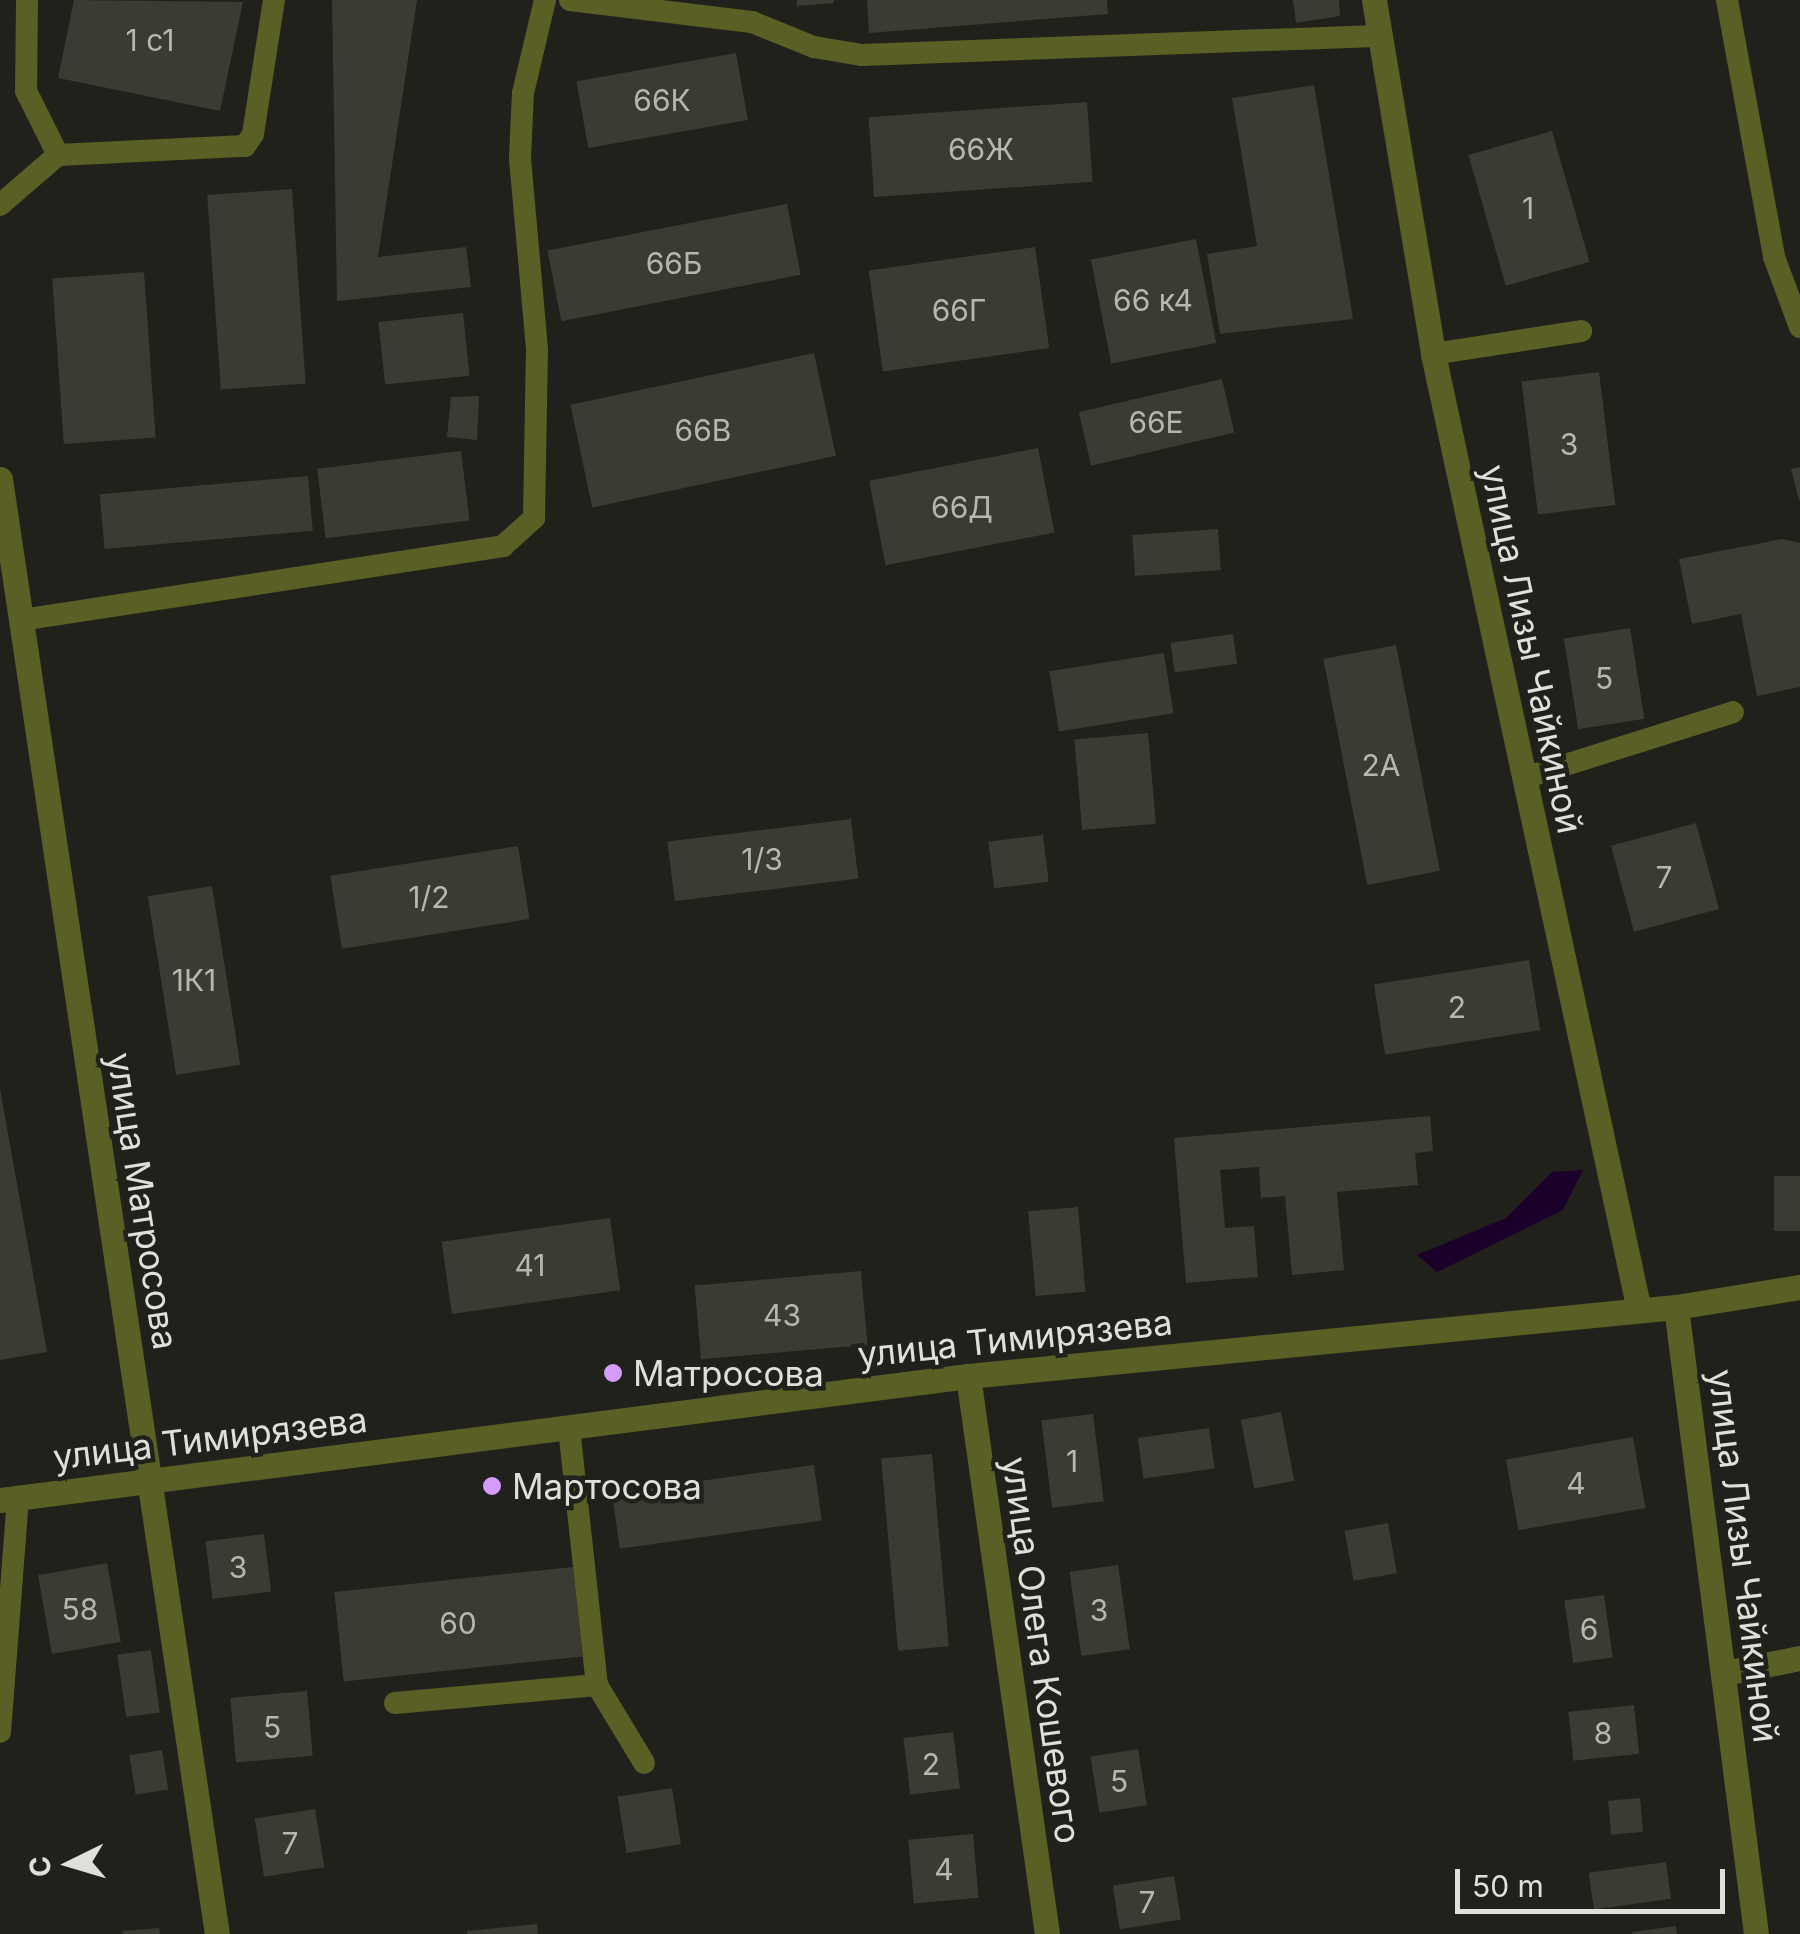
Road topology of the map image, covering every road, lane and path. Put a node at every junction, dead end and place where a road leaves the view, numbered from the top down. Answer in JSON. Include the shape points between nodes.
{"nodes":[{"id":1,"x":27,"y":0,"type":"edge"},
{"id":2,"x":274,"y":0,"type":"edge"},
{"id":3,"x":545,"y":0,"type":"edge"},
{"id":4,"x":570,"y":0,"type":"edge"},
{"id":5,"x":1374,"y":0,"type":"edge"},
{"id":6,"x":1726,"y":0,"type":"edge"},
{"id":7,"x":1376,"y":36,"type":"junction"},
{"id":8,"x":58,"y":155,"type":"junction"},
{"id":9,"x":0,"y":205,"type":"edge"},
{"id":10,"x":1800,"y":328,"type":"edge"},
{"id":11,"x":1581,"y":331,"type":"dead end"},
{"id":12,"x":1433,"y":354,"type":"junction"},
{"id":13,"x":0,"y":479,"type":"edge"},
{"id":14,"x":21,"y":620,"type":"junction"},
{"id":15,"x":1734,"y":712,"type":"dead end"},
{"id":16,"x":1524,"y":778,"type":"junction"},
{"id":17,"x":1800,"y":1287,"type":"edge"},
{"id":18,"x":1676,"y":1306,"type":"junction"},
{"id":19,"x":1639,"y":1310,"type":"junction"},
{"id":20,"x":968,"y":1376,"type":"junction"},
{"id":21,"x":568,"y":1428,"type":"junction"},
{"id":22,"x":152,"y":1480,"type":"junction"},
{"id":23,"x":9,"y":1498,"type":"edge"},
{"id":24,"x":1800,"y":1658,"type":"edge"},
{"id":25,"x":1724,"y":1674,"type":"junction"},
{"id":26,"x":597,"y":1685,"type":"junction"},
{"id":27,"x":395,"y":1703,"type":"dead end"},
{"id":28,"x":0,"y":1732,"type":"edge"},
{"id":29,"x":644,"y":1763,"type":"dead end"},
{"id":30,"x":217,"y":1934,"type":"edge"},
{"id":31,"x":1047,"y":1934,"type":"edge"},
{"id":32,"x":1756,"y":1934,"type":"edge"}],
"edges":[{"from":1,"to":8,"type":"lane","via":[[26,92]]},
{"from":2,"to":8,"type":"lane","via":[[245,146]]},
{"from":3,"to":14,"type":"lane","via":[[524,93],[520,158],[537,350],[534,518],[504,546]]},
{"from":4,"to":7,"type":"lane","via":[[752,22],[814,47],[862,55]]},
{"from":5,"to":7,"type":"street","name":"улица Лизы Чайкиной"},
{"from":6,"to":10,"type":"lane","via":[[1774,257]]},
{"from":7,"to":12,"type":"street","name":"улица Лизы Чайкиной"},
{"from":8,"to":9,"type":"lane"},
{"from":11,"to":12,"type":"lane"},
{"from":12,"to":16,"type":"street","name":"улица Лизы Чайкиной"},
{"from":13,"to":14,"type":"street","name":"улица Матросова"},
{"from":14,"to":22,"type":"street","name":"улица Матросова"},
{"from":15,"to":16,"type":"lane"},
{"from":16,"to":19,"type":"street","name":"улица Лизы Чайкиной"},
{"from":17,"to":18,"type":"street","name":"улица Тимирязева"},
{"from":18,"to":19,"type":"street","name":"улица Тимирязева"},
{"from":18,"to":25,"type":"street","name":"улица Лизы Чайкиной"},
{"from":19,"to":20,"type":"street","name":"улица Тимирязева"},
{"from":20,"to":21,"type":"street","name":"улица Тимирязева"},
{"from":20,"to":31,"type":"street","name":"улица Олега Кошевого"},
{"from":21,"to":22,"type":"street","name":"улица Тимирязева"},
{"from":21,"to":26,"type":"lane"},
{"from":22,"to":23,"type":"street","name":"улица Тимирязева"},
{"from":22,"to":30,"type":"street","name":"улица Матросова"},
{"from":23,"to":28,"type":"lane"},
{"from":24,"to":25,"type":"street"},
{"from":25,"to":32,"type":"street","name":"улица Лизы Чайкиной"},
{"from":26,"to":27,"type":"lane"},
{"from":26,"to":29,"type":"lane"}]}
